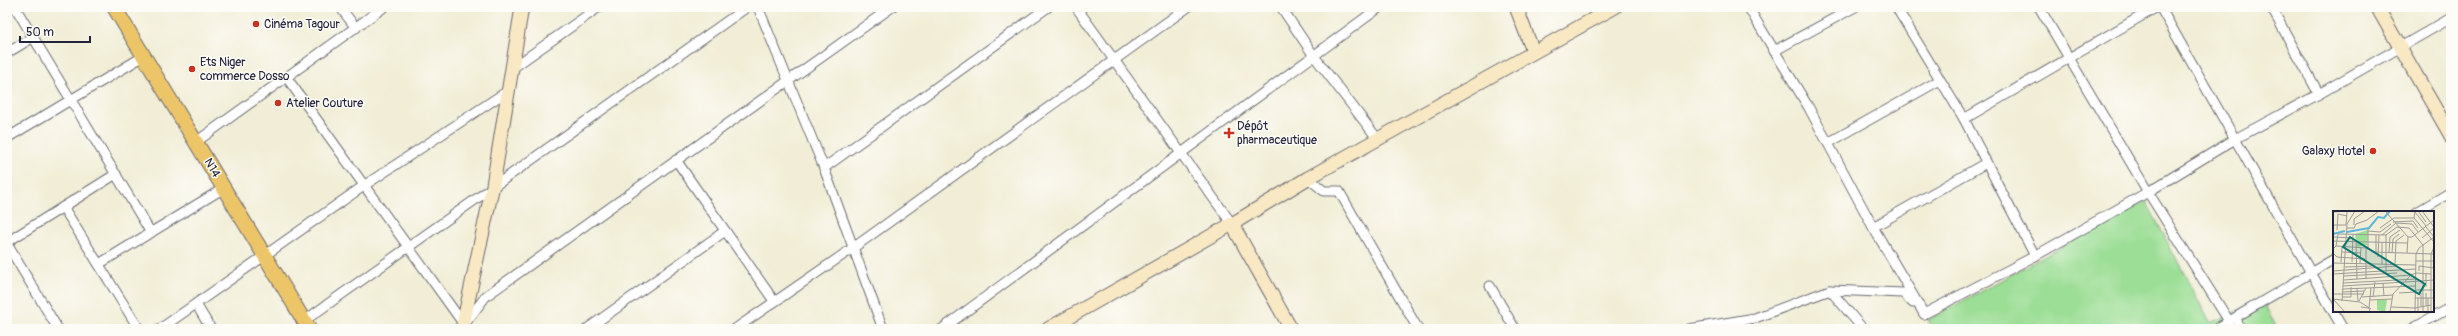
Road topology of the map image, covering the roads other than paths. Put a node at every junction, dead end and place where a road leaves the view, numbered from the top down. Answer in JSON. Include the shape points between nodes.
{"nodes":[{"id":1,"x":15,"y":7,"type":"edge"},
{"id":2,"x":114,"y":7,"type":"edge"},
{"id":3,"x":340,"y":7,"type":"edge"},
{"id":4,"x":384,"y":7,"type":"edge"},
{"id":5,"x":522,"y":7,"type":"edge"},
{"id":6,"x":599,"y":7,"type":"edge"},
{"id":7,"x":748,"y":7,"type":"edge"},
{"id":8,"x":758,"y":7,"type":"edge"},
{"id":9,"x":892,"y":7,"type":"edge"},
{"id":10,"x":1048,"y":7,"type":"edge"},
{"id":11,"x":1076,"y":7,"type":"edge"},
{"id":12,"x":1188,"y":7,"type":"edge"},
{"id":13,"x":1281,"y":7,"type":"edge"},
{"id":14,"x":1380,"y":7,"type":"edge"},
{"id":15,"x":1516,"y":7,"type":"edge"},
{"id":16,"x":1614,"y":7,"type":"edge"},
{"id":17,"x":1748,"y":7,"type":"edge"},
{"id":18,"x":1854,"y":7,"type":"edge"},
{"id":19,"x":1896,"y":7,"type":"edge"},
{"id":20,"x":2039,"y":7,"type":"edge"},
{"id":21,"x":2158,"y":7,"type":"edge"},
{"id":22,"x":2271,"y":7,"type":"edge"},
{"id":23,"x":2377,"y":7,"type":"edge"},
{"id":24,"x":2451,"y":18,"type":"edge"},
{"id":25,"x":356,"y":28,"type":"junction"},
{"id":26,"x":32,"y":38,"type":"junction"},
{"id":27,"x":2400,"y":47,"type":"junction"},
{"id":28,"x":1533,"y":51,"type":"junction"},
{"id":29,"x":1774,"y":51,"type":"junction"},
{"id":30,"x":7,"y":54,"type":"edge"},
{"id":31,"x":144,"y":56,"type":"junction"},
{"id":32,"x":1314,"y":56,"type":"junction"},
{"id":33,"x":2068,"y":58,"type":"junction"},
{"id":34,"x":1114,"y":60,"type":"junction"},
{"id":35,"x":514,"y":67,"type":"junction"},
{"id":36,"x":287,"y":78,"type":"junction"},
{"id":37,"x":1940,"y":80,"type":"junction"},
{"id":38,"x":788,"y":81,"type":"junction"},
{"id":39,"x":509,"y":90,"type":"junction"},
{"id":40,"x":2319,"y":94,"type":"junction"},
{"id":41,"x":71,"y":100,"type":"junction"},
{"id":42,"x":1964,"y":119,"type":"junction"},
{"id":43,"x":2449,"y":127,"type":"edge"},
{"id":44,"x":7,"y":138,"type":"edge"},
{"id":45,"x":1377,"y":138,"type":"junction"},
{"id":46,"x":2235,"y":139,"type":"junction"},
{"id":47,"x":196,"y":142,"type":"junction"},
{"id":48,"x":1828,"y":143,"type":"junction"},
{"id":49,"x":1182,"y":154,"type":"junction"},
{"id":50,"x":676,"y":160,"type":"junction"},
{"id":51,"x":1986,"y":163,"type":"junction"},
{"id":52,"x":824,"y":168,"type":"junction"},
{"id":53,"x":116,"y":174,"type":"junction"},
{"id":54,"x":1308,"y":178,"type":"junction"},
{"id":55,"x":493,"y":185,"type":"junction"},
{"id":56,"x":365,"y":186,"type":"junction"},
{"id":57,"x":224,"y":188,"type":"junction"},
{"id":58,"x":2148,"y":192,"type":"junction"},
{"id":59,"x":2451,"y":192,"type":"edge"},
{"id":60,"x":63,"y":207,"type":"junction"},
{"id":61,"x":2419,"y":211,"type":"edge"},
{"id":62,"x":1232,"y":224,"type":"junction"},
{"id":63,"x":1873,"y":227,"type":"junction"},
{"id":64,"x":725,"y":231,"type":"junction"},
{"id":65,"x":151,"y":233,"type":"junction"},
{"id":66,"x":7,"y":243,"type":"edge"},
{"id":67,"x":408,"y":246,"type":"junction"},
{"id":68,"x":853,"y":248,"type":"junction"},
{"id":69,"x":265,"y":256,"type":"junction"},
{"id":70,"x":2035,"y":256,"type":"junction"},
{"id":71,"x":2333,"y":260,"type":"edge"},
{"id":72,"x":99,"y":264,"type":"junction"},
{"id":73,"x":2311,"y":271,"type":"junction"},
{"id":74,"x":1490,"y":286,"type":"dead end"},
{"id":75,"x":1830,"y":290,"type":"junction"},
{"id":76,"x":774,"y":302,"type":"junction"},
{"id":77,"x":196,"y":304,"type":"junction"},
{"id":78,"x":2451,"y":307,"type":"edge"},
{"id":79,"x":2333,"y":311,"type":"edge"},
{"id":80,"x":2334,"y":312,"type":"edge"},
{"id":81,"x":1924,"y":314,"type":"junction"},
{"id":82,"x":2433,"y":314,"type":"edge"},
{"id":83,"x":2232,"y":320,"type":"junction"},
{"id":84,"x":307,"y":325,"type":"edge"},
{"id":85,"x":464,"y":328,"type":"edge"},
{"id":86,"x":1701,"y":328,"type":"edge"},
{"id":87,"x":58,"y":329,"type":"edge"},
{"id":88,"x":139,"y":329,"type":"edge"},
{"id":89,"x":160,"y":329,"type":"edge"},
{"id":90,"x":211,"y":329,"type":"edge"},
{"id":91,"x":588,"y":329,"type":"edge"},
{"id":92,"x":735,"y":329,"type":"edge"},
{"id":93,"x":883,"y":329,"type":"edge"},
{"id":94,"x":942,"y":329,"type":"edge"},
{"id":95,"x":1048,"y":329,"type":"edge"},
{"id":96,"x":1291,"y":329,"type":"edge"},
{"id":97,"x":1418,"y":329,"type":"edge"},
{"id":98,"x":1515,"y":329,"type":"edge"},
{"id":99,"x":1689,"y":329,"type":"edge"},
{"id":100,"x":1863,"y":329,"type":"edge"},
{"id":101,"x":2216,"y":329,"type":"edge"},
{"id":102,"x":2240,"y":329,"type":"edge"},
{"id":103,"x":2343,"y":329,"type":"edge"},
{"id":104,"x":2412,"y":329,"type":"edge"}],
"edges":[{"from":1,"to":26,"type":"street"},
{"from":2,"to":31,"type":"main road","name":"N14"},
{"from":3,"to":25,"type":"street"},
{"from":4,"to":25,"type":"street"},
{"from":5,"to":35,"type":"main road"},
{"from":6,"to":35,"type":"street"},
{"from":7,"to":55,"type":"street"},
{"from":8,"to":38,"type":"street"},
{"from":9,"to":38,"type":"street"},
{"from":10,"to":52,"type":"street"},
{"from":11,"to":34,"type":"street"},
{"from":12,"to":34,"type":"street"},
{"from":13,"to":32,"type":"street"},
{"from":14,"to":32,"type":"street"},
{"from":15,"to":28,"type":"main road"},
{"from":16,"to":28,"type":"main road"},
{"from":17,"to":29,"type":"street"},
{"from":18,"to":29,"type":"street"},
{"from":19,"to":37,"type":"street"},
{"from":20,"to":33,"type":"street"},
{"from":21,"to":33,"type":"street"},
{"from":21,"to":46,"type":"street"},
{"from":22,"to":40,"type":"street"},
{"from":23,"to":27,"type":"main road"},
{"from":24,"to":27,"type":"street"},
{"from":25,"to":36,"type":"street"},
{"from":26,"to":30,"type":"street"},
{"from":26,"to":41,"type":"street"},
{"from":27,"to":40,"type":"street"},
{"from":27,"to":43,"type":"main road"},
{"from":28,"to":45,"type":"main road"},
{"from":29,"to":48,"type":"street"},
{"from":31,"to":41,"type":"street"},
{"from":31,"to":47,"type":"main road","name":"N14"},
{"from":32,"to":45,"type":"street"},
{"from":32,"to":49,"type":"street"},
{"from":33,"to":42,"type":"street"},
{"from":33,"to":58,"type":"street"},
{"from":34,"to":49,"type":"street"},
{"from":34,"to":68,"type":"street"},
{"from":35,"to":39,"type":"main road"},
{"from":36,"to":47,"type":"street"},
{"from":36,"to":56,"type":"street"},
{"from":37,"to":42,"type":"street"},
{"from":37,"to":48,"type":"street"},
{"from":38,"to":50,"type":"street"},
{"from":38,"to":52,"type":"street"},
{"from":39,"to":55,"type":"main road"},
{"from":39,"to":56,"type":"street"},
{"from":40,"to":46,"type":"street"},
{"from":41,"to":44,"type":"street"},
{"from":41,"to":53,"type":"street"},
{"from":42,"to":51,"type":"street"},
{"from":45,"to":54,"type":"main road"},
{"from":46,"to":58,"type":"street"},
{"from":46,"to":73,"type":"street"},
{"from":47,"to":57,"type":"main road","name":"N14"},
{"from":48,"to":63,"type":"street"},
{"from":49,"to":62,"type":"street"},
{"from":49,"to":94,"type":"street"},
{"from":50,"to":64,"type":"street"},
{"from":50,"to":85,"type":"street","via":[[486,296]]},
{"from":51,"to":63,"type":"street"},
{"from":51,"to":70,"type":"street"},
{"from":52,"to":68,"type":"street"},
{"from":53,"to":60,"type":"street"},
{"from":53,"to":65,"type":"street"},
{"from":54,"to":62,"type":"main road"},
{"from":54,"to":97,"type":"street","via":[[1324,191],[1339,191]]},
{"from":55,"to":67,"type":"street"},
{"from":55,"to":85,"type":"main road"},
{"from":56,"to":67,"type":"street"},
{"from":56,"to":69,"type":"street"},
{"from":57,"to":65,"type":"street"},
{"from":57,"to":69,"type":"main road","name":"N14"},
{"from":58,"to":70,"type":"street"},
{"from":58,"to":83,"type":"street"},
{"from":59,"to":61,"type":"street"},
{"from":60,"to":66,"type":"street"},
{"from":60,"to":72,"type":"street"},
{"from":62,"to":95,"type":"main road"},
{"from":62,"to":96,"type":"main road"},
{"from":63,"to":81,"type":"street"},
{"from":64,"to":76,"type":"street"},
{"from":64,"to":91,"type":"street"},
{"from":65,"to":72,"type":"street"},
{"from":66,"to":87,"type":"street"},
{"from":67,"to":84,"type":"street"},
{"from":67,"to":85,"type":"street"},
{"from":68,"to":76,"type":"street"},
{"from":68,"to":93,"type":"street"},
{"from":69,"to":77,"type":"street"},
{"from":69,"to":84,"type":"main road","name":"N14"},
{"from":70,"to":81,"type":"street"},
{"from":71,"to":73,"type":"street"},
{"from":72,"to":88,"type":"street"},
{"from":73,"to":79,"type":"street"},
{"from":73,"to":83,"type":"street"},
{"from":74,"to":98,"type":"street"},
{"from":75,"to":81,"type":"street","via":[[1903,293]]},
{"from":75,"to":86,"type":"street","via":[[1755,318]]},
{"from":75,"to":100,"type":"street"},
{"from":76,"to":92,"type":"street"},
{"from":77,"to":89,"type":"street"},
{"from":77,"to":90,"type":"street"},
{"from":78,"to":82,"type":"street"},
{"from":80,"to":103,"type":"street"},
{"from":82,"to":104,"type":"street"},
{"from":83,"to":101,"type":"street"},
{"from":83,"to":102,"type":"street"},
{"from":86,"to":99,"type":"street"}]}
